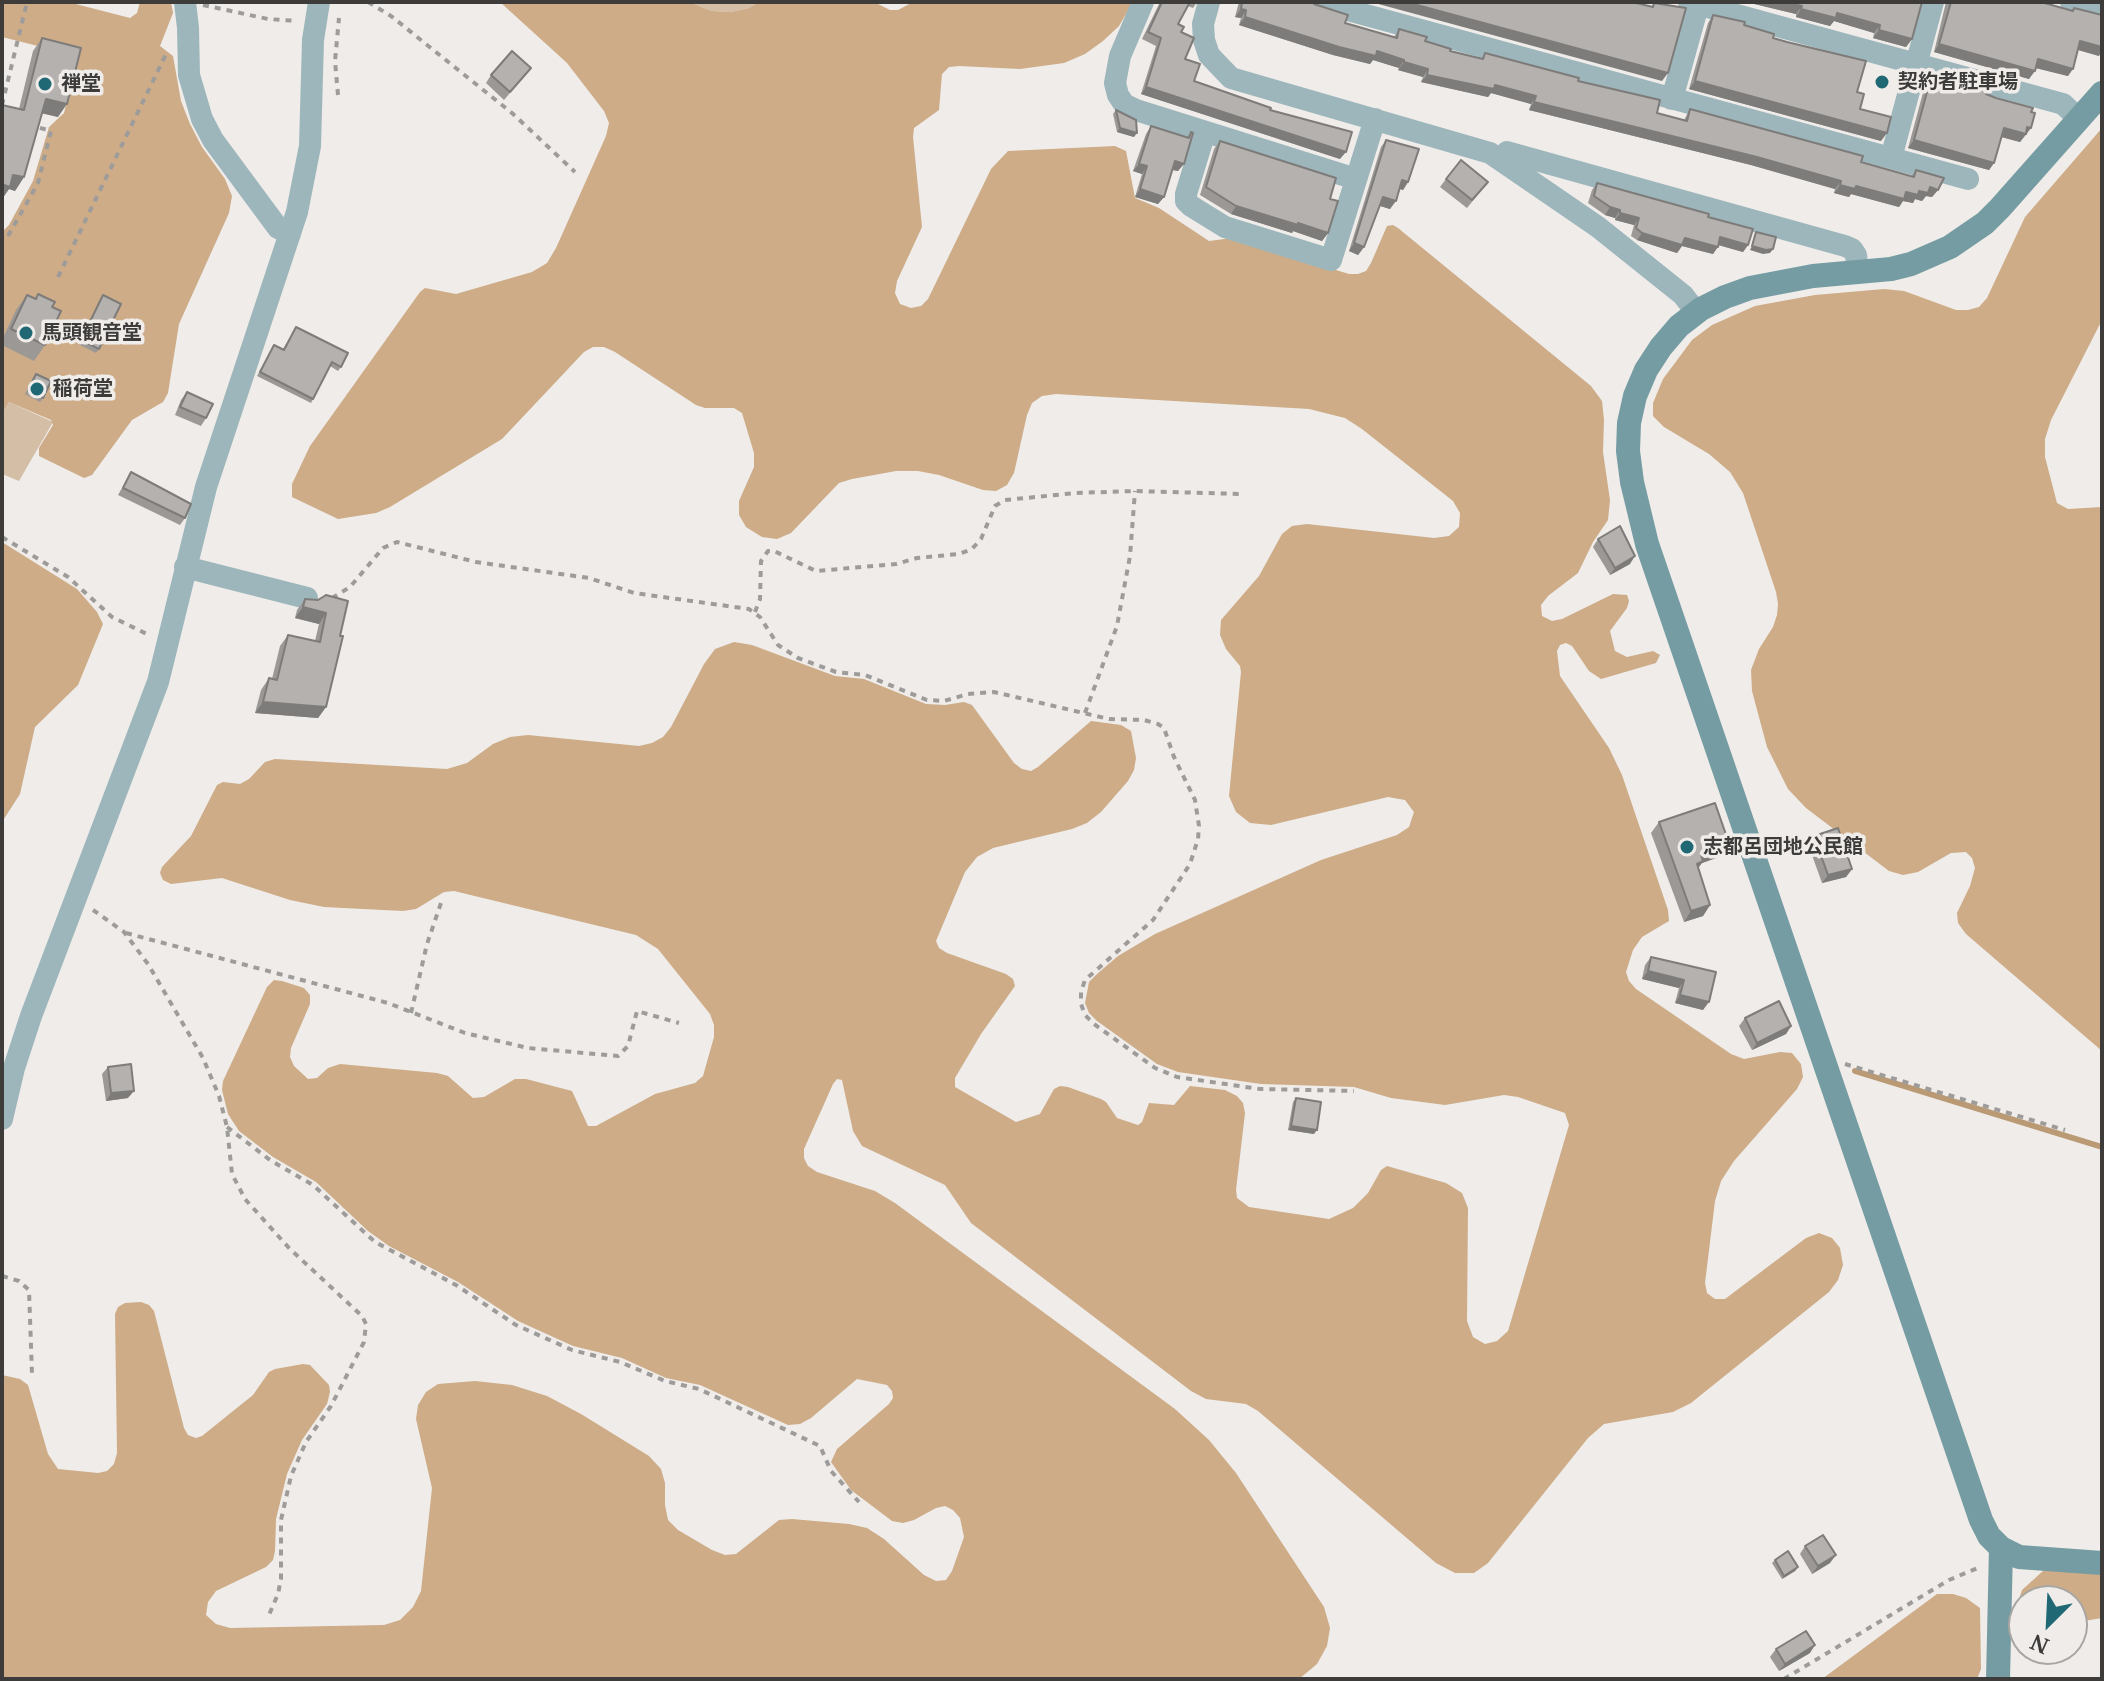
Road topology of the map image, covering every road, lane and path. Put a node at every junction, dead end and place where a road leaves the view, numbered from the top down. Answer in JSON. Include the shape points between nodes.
{"nodes":[{"id":1,"x":27,"y":2,"type":"edge"},
{"id":2,"x":368,"y":2,"type":"edge"},
{"id":3,"x":1143,"y":2,"type":"edge"},
{"id":4,"x":1209,"y":2,"type":"edge"},
{"id":5,"x":1318,"y":2,"type":"edge"},
{"id":6,"x":1933,"y":2,"type":"edge"},
{"id":7,"x":2071,"y":2,"type":"edge"},
{"id":8,"x":191,"y":3,"type":"edge"},
{"id":9,"x":1695,"y":3,"type":"edge"},
{"id":10,"x":1377,"y":10,"type":"edge"},
{"id":11,"x":2102,"y":10,"type":"edge"},
{"id":12,"x":317,"y":12,"type":"edge"},
{"id":13,"x":339,"y":17,"type":"dead end"},
{"id":14,"x":170,"y":48,"type":"dead end"},
{"id":15,"x":1916,"y":64,"type":"junction"},
{"id":16,"x":2102,"y":93,"type":"edge"},
{"id":17,"x":338,"y":95,"type":"dead end"},
{"id":18,"x":1672,"y":99,"type":"junction"},
{"id":19,"x":2,"y":105,"type":"edge"},
{"id":20,"x":1375,"y":119,"type":"junction"},
{"id":21,"x":2079,"y":119,"type":"junction"},
{"id":22,"x":33,"y":126,"type":"edge"},
{"id":23,"x":1205,"y":132,"type":"junction"},
{"id":24,"x":1891,"y":158,"type":"junction"},
{"id":25,"x":1502,"y":161,"type":"junction"},
{"id":26,"x":575,"y":172,"type":"dead end"},
{"id":27,"x":1356,"y":179,"type":"junction"},
{"id":28,"x":1968,"y":179,"type":"dead end"},
{"id":29,"x":290,"y":234,"type":"junction"},
{"id":30,"x":8,"y":236,"type":"dead end"},
{"id":31,"x":1858,"y":273,"type":"junction"},
{"id":32,"x":58,"y":277,"type":"dead end"},
{"id":33,"x":1697,"y":313,"type":"junction"},
{"id":34,"x":1135,"y":491,"type":"junction"},
{"id":35,"x":1241,"y":494,"type":"dead end"},
{"id":36,"x":2,"y":537,"type":"edge"},
{"id":37,"x":185,"y":567,"type":"junction"},
{"id":38,"x":307,"y":598,"type":"joint"},
{"id":39,"x":755,"y":612,"type":"junction"},
{"id":40,"x":168,"y":641,"type":"junction"},
{"id":41,"x":1085,"y":713,"type":"junction"},
{"id":42,"x":79,"y":892,"type":"junction"},
{"id":43,"x":441,"y":903,"type":"dead end"},
{"id":44,"x":124,"y":932,"type":"junction"},
{"id":45,"x":411,"y":1013,"type":"junction"},
{"id":46,"x":679,"y":1023,"type":"dead end"},
{"id":47,"x":1827,"y":1070,"type":"junction"},
{"id":48,"x":1354,"y":1091,"type":"dead end"},
{"id":49,"x":2,"y":1119,"type":"edge"},
{"id":50,"x":227,"y":1127,"type":"junction"},
{"id":51,"x":2065,"y":1130,"type":"dead end"},
{"id":52,"x":2,"y":1276,"type":"edge"},
{"id":53,"x":32,"y":1374,"type":"dead end"},
{"id":54,"x":859,"y":1502,"type":"dead end"},
{"id":55,"x":2001,"y":1548,"type":"junction"},
{"id":56,"x":2102,"y":1563,"type":"edge"},
{"id":57,"x":269,"y":1615,"type":"dead end"},
{"id":58,"x":1784,"y":1679,"type":"edge"},
{"id":59,"x":1998,"y":1679,"type":"edge"}],
"edges":[{"from":1,"to":19,"type":"path"},
{"from":2,"to":26,"type":"path","via":[[512,113]]},
{"from":3,"to":23,"type":"street","via":[[1120,56],[1118,95],[1136,110]]},
{"from":4,"to":20,"type":"street","via":[[1204,40],[1209,55],[1231,78]]},
{"from":5,"to":10,"type":"street"},
{"from":6,"to":15,"type":"street"},
{"from":7,"to":11,"type":"street"},
{"from":8,"to":12,"type":"path","via":[[268,19]]},
{"from":8,"to":29,"type":"street","via":[[189,75],[202,119],[278,228]]},
{"from":9,"to":15,"type":"street"},
{"from":9,"to":18,"type":"street"},
{"from":10,"to":18,"type":"street"},
{"from":12,"to":29,"type":"street","via":[[310,146]]},
{"from":13,"to":17,"type":"path"},
{"from":14,"to":32,"type":"path"},
{"from":15,"to":21,"type":"street","via":[[2063,104]]},
{"from":15,"to":24,"type":"street"},
{"from":16,"to":21,"type":"street"},
{"from":18,"to":24,"type":"street"},
{"from":20,"to":25,"type":"street","via":[[1469,145]]},
{"from":20,"to":27,"type":"street"},
{"from":21,"to":31,"type":"street","via":[[1968,236],[1911,264]]},
{"from":22,"to":30,"type":"path","via":[[51,131],[38,183]]},
{"from":23,"to":27,"type":"street"},
{"from":23,"to":27,"type":"street","via":[[1186,201],[1240,232],[1331,260]]},
{"from":24,"to":28,"type":"street"},
{"from":25,"to":31,"type":"street","via":[[1507,152],[1845,246],[1856,255]]},
{"from":25,"to":33,"type":"street","via":[[1598,227],[1683,295]]},
{"from":29,"to":37,"type":"street","via":[[206,487]]},
{"from":31,"to":33,"type":"street","via":[[1750,288]]},
{"from":33,"to":47,"type":"street","via":[[1661,347],[1635,396],[1628,451],[1632,482],[1647,544]]},
{"from":34,"to":35,"type":"path"},
{"from":34,"to":39,"type":"path","via":[[1005,500],[992,511],[977,545],[959,554],[816,571],[768,551],[761,561]]},
{"from":34,"to":41,"type":"path","via":[[1120,613]]},
{"from":36,"to":40,"type":"path","via":[[68,577],[112,617]]},
{"from":37,"to":38,"type":"street"},
{"from":37,"to":40,"type":"street"},
{"from":38,"to":39,"type":"path","via":[[341,595],[383,548],[397,542],[476,562],[589,578],[634,593]]},
{"from":39,"to":41,"type":"path","via":[[787,653],[927,700],[994,692]]},
{"from":40,"to":42,"type":"street","via":[[151,702]]},
{"from":41,"to":48,"type":"path","via":[[1151,721],[1164,728],[1195,800],[1199,826],[1190,864],[1153,920],[1085,980],[1085,1015],[1155,1068],[1177,1077],[1260,1089]]},
{"from":42,"to":44,"type":"path","via":[[91,909]]},
{"from":42,"to":49,"type":"street","via":[[22,1042]]},
{"from":43,"to":45,"type":"path"},
{"from":44,"to":45,"type":"path"},
{"from":44,"to":50,"type":"path","via":[[203,1058]]},
{"from":45,"to":46,"type":"path","via":[[504,1044],[610,1056],[624,1052],[637,1011]]},
{"from":47,"to":51,"type":"path","via":[[1847,1063]]},
{"from":47,"to":55,"type":"street","via":[[1981,1520]]},
{"from":50,"to":54,"type":"path","via":[[313,1185],[375,1242],[456,1285],[516,1325],[572,1350],[699,1389],[820,1446],[831,1471]]},
{"from":50,"to":57,"type":"path","via":[[232,1174],[245,1199],[366,1324],[364,1342],[291,1476],[281,1520],[281,1579]]},
{"from":52,"to":53,"type":"path","via":[[29,1290]]},
{"from":55,"to":56,"type":"street","via":[[2019,1557]]},
{"from":55,"to":58,"type":"path","via":[[1985,1565],[1949,1580]]},
{"from":55,"to":59,"type":"street"}]}
